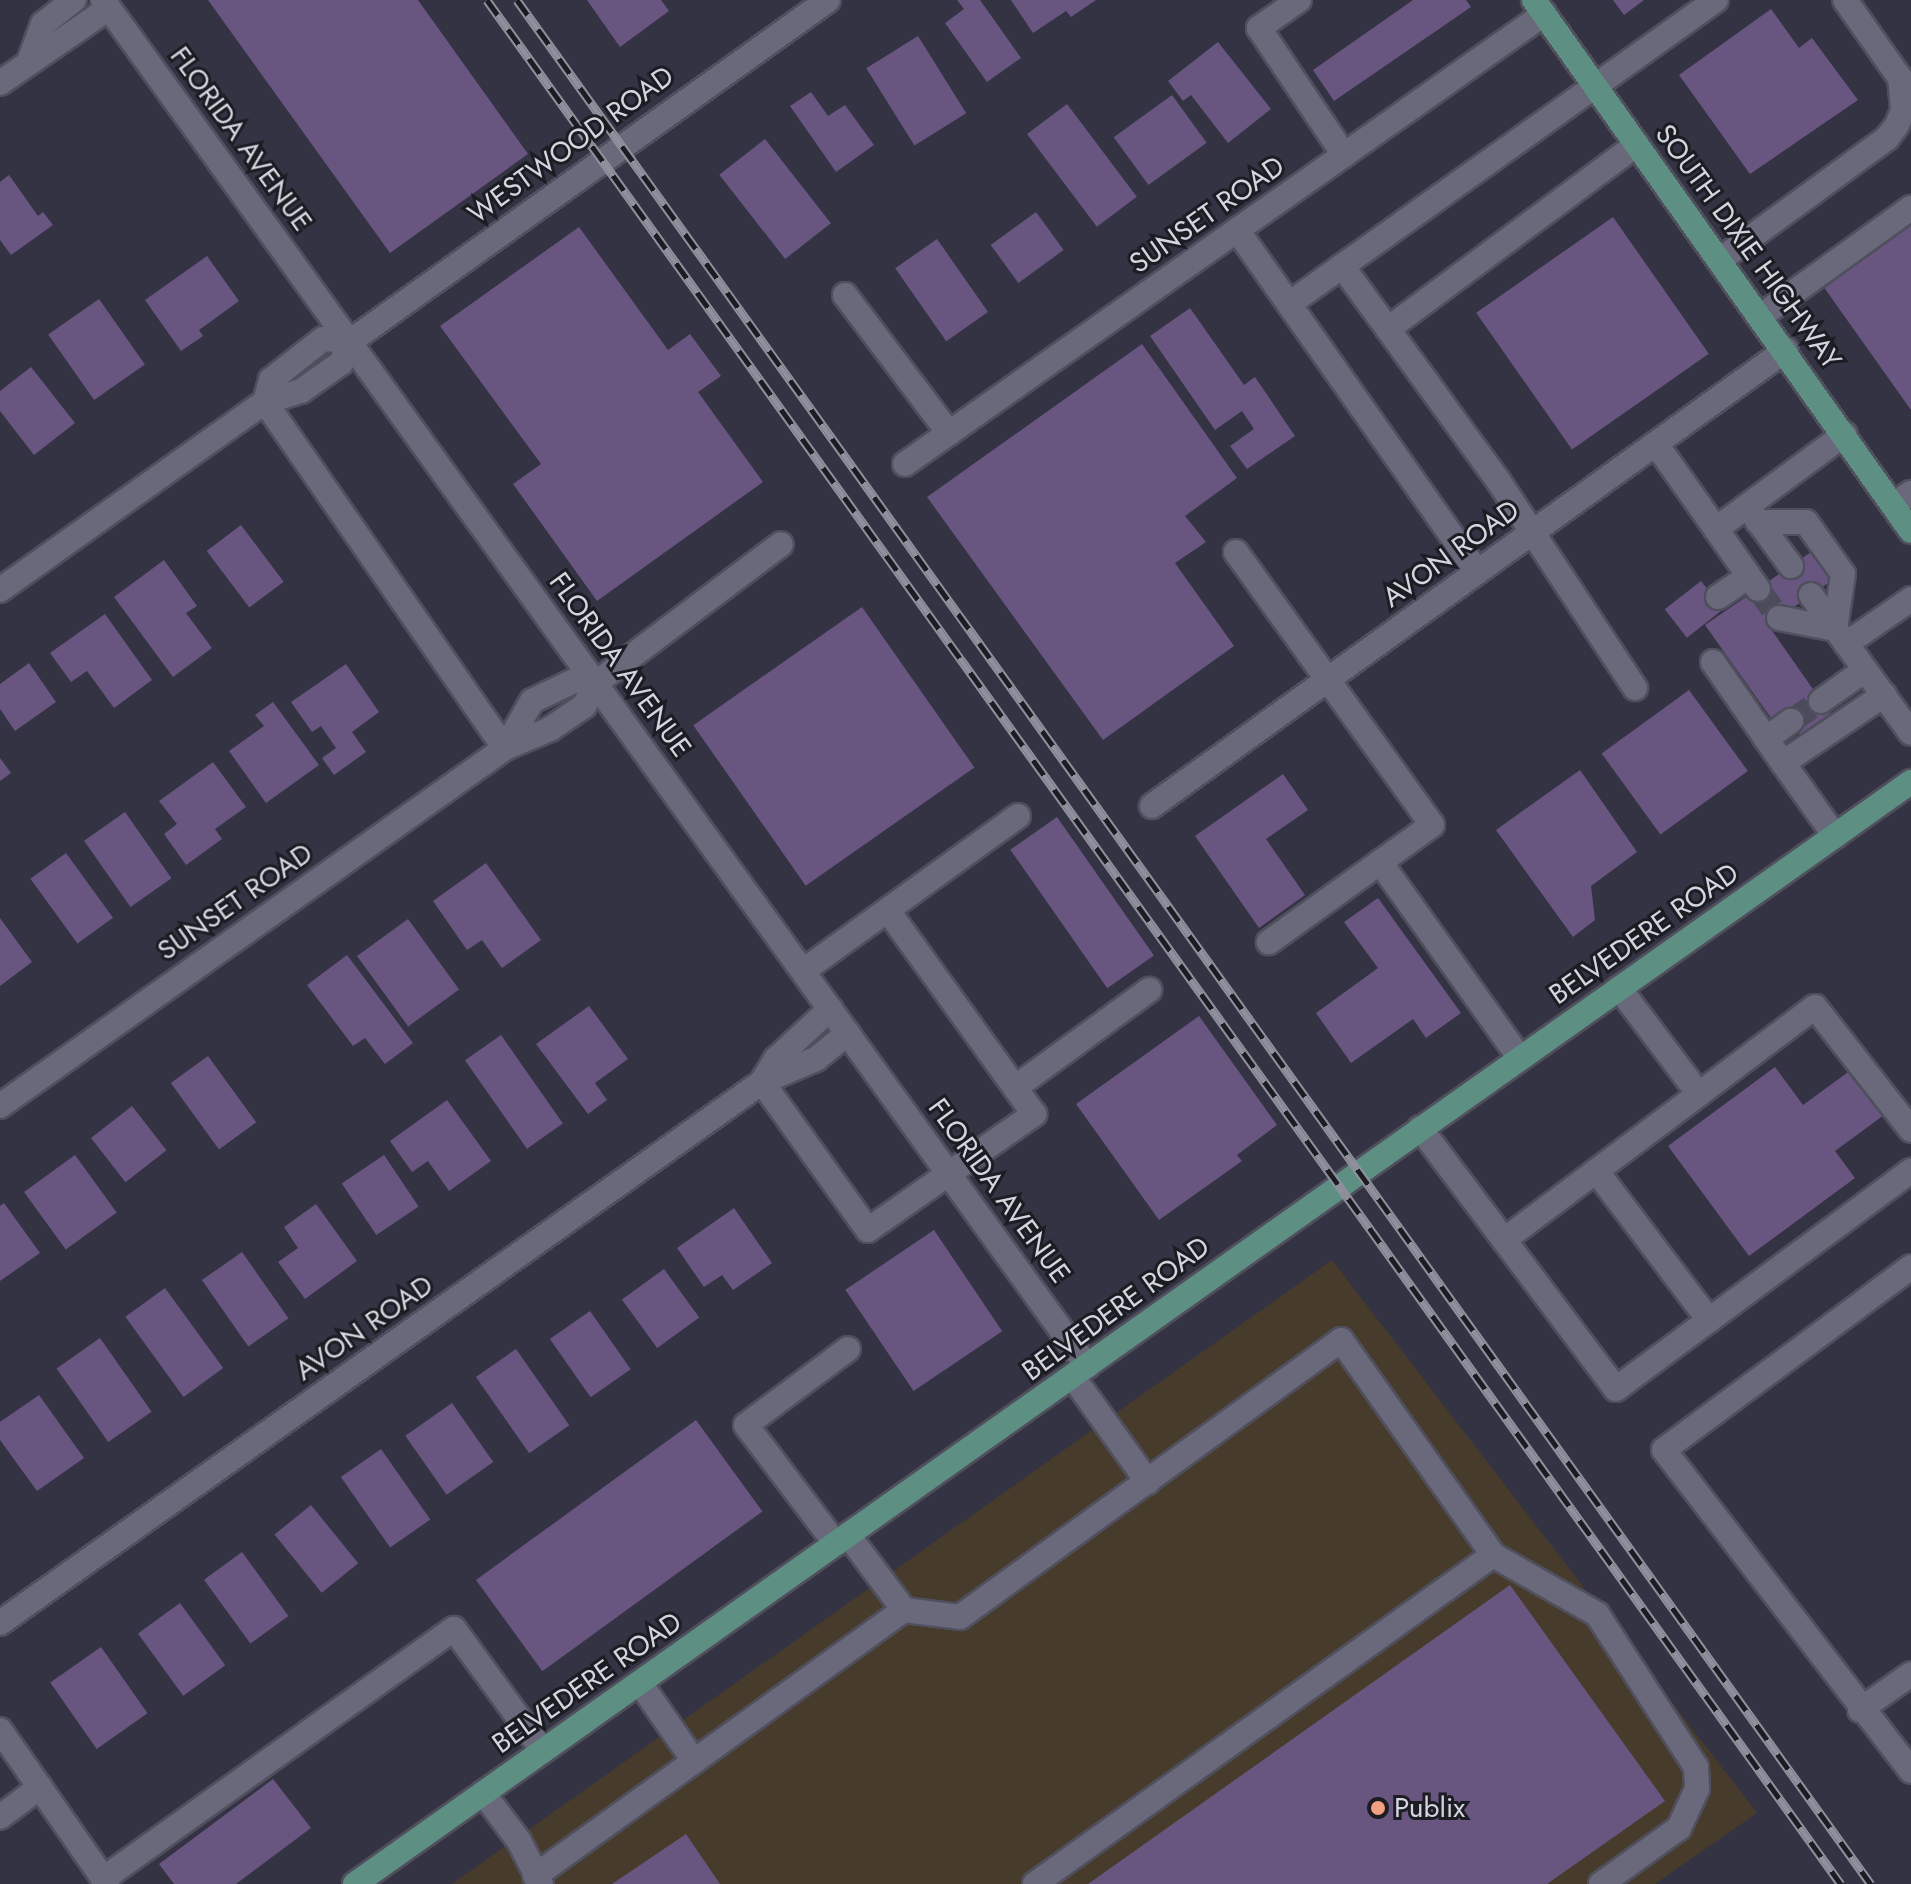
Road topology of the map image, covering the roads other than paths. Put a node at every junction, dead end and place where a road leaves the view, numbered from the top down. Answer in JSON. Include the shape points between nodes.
{"nodes":[{"id":1,"x":74,"y":0,"type":"edge"},
{"id":2,"x":828,"y":0,"type":"edge"},
{"id":3,"x":1299,"y":0,"type":"edge"},
{"id":4,"x":1716,"y":0,"type":"edge"},
{"id":5,"x":1845,"y":0,"type":"edge"},
{"id":6,"x":106,"y":4,"type":"edge"},
{"id":7,"x":1539,"y":7,"type":"edge"},
{"id":8,"x":29,"y":62,"type":"junction"},
{"id":9,"x":0,"y":83,"type":"edge"},
{"id":10,"x":1595,"y":85,"type":"junction"},
{"id":11,"x":1637,"y":144,"type":"junction"},
{"id":12,"x":1344,"y":155,"type":"junction"},
{"id":13,"x":1911,"y":208,"type":"edge"},
{"id":14,"x":1237,"y":230,"type":"junction"},
{"id":15,"x":1720,"y":260,"type":"junction"},
{"id":16,"x":1342,"y":266,"type":"junction"},
{"id":17,"x":845,"y":295,"type":"dead end"},
{"id":18,"x":1289,"y":304,"type":"junction"},
{"id":19,"x":1761,"y":316,"type":"junction"},
{"id":20,"x":1388,"y":329,"type":"junction"},
{"id":21,"x":351,"y":341,"type":"junction"},
{"id":22,"x":1786,"y":350,"type":"junction"},
{"id":23,"x":265,"y":402,"type":"junction"},
{"id":24,"x":949,"y":433,"type":"junction"},
{"id":25,"x":1845,"y":434,"type":"junction"},
{"id":26,"x":1656,"y":444,"type":"junction"},
{"id":27,"x":905,"y":464,"type":"dead end"},
{"id":28,"x":1902,"y":499,"type":"edge"},
{"id":29,"x":1753,"y":514,"type":"junction"},
{"id":30,"x":1716,"y":529,"type":"junction"},
{"id":31,"x":1911,"y":531,"type":"edge"},
{"id":32,"x":1533,"y":532,"type":"junction"},
{"id":33,"x":781,"y":544,"type":"dead end"},
{"id":34,"x":1236,"y":552,"type":"dead end"},
{"id":35,"x":1791,"y":566,"type":"dead end"},
{"id":36,"x":1477,"y":572,"type":"junction"},
{"id":37,"x":0,"y":590,"type":"edge"},
{"id":38,"x":1811,"y":595,"type":"dead end"},
{"id":39,"x":1718,"y":597,"type":"dead end"},
{"id":40,"x":1911,"y":599,"type":"edge"},
{"id":41,"x":1779,"y":618,"type":"tunnel mouth"},
{"id":42,"x":1840,"y":636,"type":"junction"},
{"id":43,"x":1713,"y":662,"type":"dead end"},
{"id":44,"x":1865,"y":670,"type":"junction"},
{"id":45,"x":1330,"y":678,"type":"junction"},
{"id":46,"x":596,"y":683,"type":"junction"},
{"id":47,"x":1635,"y":688,"type":"dead end"},
{"id":48,"x":1884,"y":695,"type":"junction"},
{"id":49,"x":1821,"y":701,"type":"tunnel mouth"},
{"id":50,"x":1791,"y":721,"type":"tunnel mouth"},
{"id":51,"x":1911,"y":733,"type":"edge"},
{"id":52,"x":1766,"y":739,"type":"junction"},
{"id":53,"x":505,"y":748,"type":"junction"},
{"id":54,"x":1783,"y":763,"type":"junction"},
{"id":55,"x":1911,"y":782,"type":"edge"},
{"id":56,"x":1152,"y":806,"type":"dead end"},
{"id":57,"x":1018,"y":816,"type":"dead end"},
{"id":58,"x":1835,"y":836,"type":"junction"},
{"id":59,"x":1380,"y":862,"type":"junction"},
{"id":60,"x":889,"y":912,"type":"junction"},
{"id":61,"x":1269,"y":942,"type":"dead end"},
{"id":62,"x":803,"y":971,"type":"junction"},
{"id":63,"x":1619,"y":988,"type":"junction"},
{"id":64,"x":1149,"y":990,"type":"dead end"},
{"id":65,"x":830,"y":1009,"type":"junction"},
{"id":66,"x":848,"y":1033,"type":"junction"},
{"id":67,"x":1520,"y":1058,"type":"junction"},
{"id":68,"x":762,"y":1082,"type":"junction"},
{"id":69,"x":1016,"y":1087,"type":"junction"},
{"id":70,"x":1699,"y":1094,"type":"junction"},
{"id":71,"x":0,"y":1106,"type":"edge"},
{"id":72,"x":1420,"y":1128,"type":"junction"},
{"id":73,"x":1911,"y":1130,"type":"edge"},
{"id":74,"x":1911,"y":1171,"type":"edge"},
{"id":75,"x":1597,"y":1172,"type":"junction"},
{"id":76,"x":950,"y":1177,"type":"junction"},
{"id":77,"x":1504,"y":1240,"type":"junction"},
{"id":78,"x":1911,"y":1267,"type":"edge"},
{"id":79,"x":1709,"y":1320,"type":"junction"},
{"id":80,"x":848,"y":1349,"type":"dead end"},
{"id":81,"x":1080,"y":1372,"type":"junction"},
{"id":82,"x":1148,"y":1482,"type":"junction"},
{"id":83,"x":842,"y":1540,"type":"junction"},
{"id":84,"x":1493,"y":1555,"type":"junction"},
{"id":85,"x":904,"y":1610,"type":"junction"},
{"id":86,"x":0,"y":1623,"type":"edge"},
{"id":87,"x":1911,"y":1674,"type":"edge"},
{"id":88,"x":640,"y":1683,"type":"junction"},
{"id":89,"x":1860,"y":1710,"type":"junction"},
{"id":90,"x":0,"y":1730,"type":"edge"},
{"id":91,"x":543,"y":1751,"type":"junction"},
{"id":92,"x":694,"y":1761,"type":"junction"},
{"id":93,"x":1911,"y":1771,"type":"edge"},
{"id":94,"x":40,"y":1787,"type":"junction"},
{"id":95,"x":483,"y":1793,"type":"junction"},
{"id":96,"x":0,"y":1817,"type":"edge"},
{"id":97,"x":538,"y":1880,"type":"edge"},
{"id":98,"x":105,"y":1881,"type":"edge"},
{"id":99,"x":355,"y":1884,"type":"edge"},
{"id":100,"x":1035,"y":1884,"type":"edge"},
{"id":101,"x":1601,"y":1884,"type":"edge"}],
"edges":[{"from":1,"to":8,"type":"street","via":[[43,24]]},
{"from":2,"to":21,"type":"street","name":"WESTWOOD ROAD"},
{"from":3,"to":12,"type":"street","via":[[1259,28]]},
{"from":4,"to":10,"type":"street"},
{"from":5,"to":15,"type":"street","via":[[1900,78],[1903,110],[1897,125],[1887,138]]},
{"from":6,"to":8,"type":"street"},
{"from":6,"to":21,"type":"street","name":"FLORIDA AVENUE"},
{"from":7,"to":10,"type":"main road","name":"SOUTH DIXIE HIGHWAY"},
{"from":7,"to":12,"type":"street","name":"SUNSET ROAD"},
{"from":8,"to":9,"type":"street"},
{"from":10,"to":11,"type":"main road","name":"SOUTH DIXIE HIGHWAY"},
{"from":10,"to":16,"type":"street"},
{"from":11,"to":15,"type":"main road","name":"SOUTH DIXIE HIGHWAY"},
{"from":11,"to":20,"type":"street"},
{"from":12,"to":14,"type":"street","name":"SUNSET ROAD"},
{"from":13,"to":19,"type":"street"},
{"from":14,"to":18,"type":"street"},
{"from":14,"to":24,"type":"street","name":"SUNSET ROAD"},
{"from":15,"to":19,"type":"main road","name":"SOUTH DIXIE HIGHWAY"},
{"from":16,"to":18,"type":"street"},
{"from":16,"to":20,"type":"street"},
{"from":17,"to":24,"type":"street"},
{"from":18,"to":36,"type":"street"},
{"from":19,"to":22,"type":"main road","name":"SOUTH DIXIE HIGHWAY"},
{"from":20,"to":32,"type":"street"},
{"from":21,"to":23,"type":"street","name":"WESTWOOD ROAD","via":[[323,339],[271,380]]},
{"from":21,"to":46,"type":"street","name":"FLORIDA AVENUE"},
{"from":22,"to":25,"type":"main road","name":"SOUTH DIXIE HIGHWAY"},
{"from":22,"to":26,"type":"street","name":"AVON ROAD"},
{"from":23,"to":37,"type":"street","name":"WESTWOOD ROAD"},
{"from":23,"to":53,"type":"street"},
{"from":24,"to":27,"type":"street","name":"SUNSET ROAD"},
{"from":25,"to":28,"type":"main road","name":"SOUTH DIXIE HIGHWAY"},
{"from":25,"to":29,"type":"street"},
{"from":26,"to":30,"type":"street"},
{"from":26,"to":32,"type":"street","name":"AVON ROAD"},
{"from":28,"to":31,"type":"main road","name":"SOUTH DIXIE HIGHWAY"},
{"from":29,"to":30,"type":"street"},
{"from":29,"to":35,"type":"street"},
{"from":29,"to":42,"type":"street","via":[[1806,522],[1843,574]]},
{"from":30,"to":39,"type":"street","via":[[1754,582]]},
{"from":32,"to":36,"type":"street","name":"AVON ROAD"},
{"from":32,"to":47,"type":"street"},
{"from":33,"to":46,"type":"street"},
{"from":34,"to":45,"type":"street"},
{"from":36,"to":45,"type":"street","name":"AVON ROAD"},
{"from":38,"to":42,"type":"street"},
{"from":40,"to":42,"type":"street"},
{"from":41,"to":42,"type":"street"},
{"from":42,"to":44,"type":"street"},
{"from":43,"to":52,"type":"street"},
{"from":44,"to":48,"type":"street"},
{"from":44,"to":49,"type":"street"},
{"from":45,"to":56,"type":"street","name":"AVON ROAD"},
{"from":45,"to":59,"type":"street","via":[[1432,825]]},
{"from":46,"to":53,"type":"street","name":"SUNSET ROAD","via":[[580,678],[532,701]]},
{"from":46,"to":62,"type":"street","name":"FLORIDA AVENUE"},
{"from":48,"to":51,"type":"street"},
{"from":48,"to":54,"type":"street"},
{"from":50,"to":52,"type":"street"},
{"from":52,"to":54,"type":"street"},
{"from":53,"to":71,"type":"street","name":"SUNSET ROAD"},
{"from":54,"to":58,"type":"street"},
{"from":55,"to":58,"type":"main road","name":"BELVEDERE ROAD"},
{"from":57,"to":60,"type":"street"},
{"from":58,"to":63,"type":"main road","name":"BELVEDERE ROAD"},
{"from":59,"to":61,"type":"street"},
{"from":59,"to":67,"type":"street"},
{"from":60,"to":62,"type":"street"},
{"from":60,"to":69,"type":"street"},
{"from":62,"to":65,"type":"street","name":"FLORIDA AVENUE"},
{"from":63,"to":67,"type":"main road","name":"BELVEDERE ROAD"},
{"from":63,"to":70,"type":"street"},
{"from":64,"to":69,"type":"street"},
{"from":65,"to":66,"type":"street","name":"FLORIDA AVENUE"},
{"from":65,"to":68,"type":"street","name":"AVON ROAD","via":[[776,1059]]},
{"from":66,"to":68,"type":"street","name":"AVON ROAD","via":[[816,1059]]},
{"from":66,"to":76,"type":"street","name":"FLORIDA AVENUE"},
{"from":67,"to":72,"type":"main road","name":"BELVEDERE ROAD"},
{"from":68,"to":76,"type":"street","via":[[868,1230]]},
{"from":68,"to":86,"type":"street","name":"AVON ROAD"},
{"from":69,"to":76,"type":"street","via":[[1034,1114]]},
{"from":70,"to":73,"type":"street","via":[[1815,1007]]},
{"from":70,"to":75,"type":"street"},
{"from":72,"to":77,"type":"street"},
{"from":72,"to":81,"type":"main road","name":"BELVEDERE ROAD"},
{"from":74,"to":79,"type":"street"},
{"from":75,"to":77,"type":"street"},
{"from":75,"to":79,"type":"street"},
{"from":76,"to":81,"type":"street","name":"FLORIDA AVENUE"},
{"from":77,"to":79,"type":"street","via":[[1616,1389]]},
{"from":78,"to":89,"type":"street","via":[[1664,1450]]},
{"from":80,"to":83,"type":"street","via":[[746,1425]]},
{"from":81,"to":82,"type":"street","name":"FLORIDA AVENUE"},
{"from":81,"to":83,"type":"main road","name":"BELVEDERE ROAD"},
{"from":82,"to":84,"type":"street","via":[[1341,1340]]},
{"from":82,"to":85,"type":"street","via":[[960,1617]]},
{"from":83,"to":85,"type":"street"},
{"from":83,"to":88,"type":"main road","name":"BELVEDERE ROAD"},
{"from":84,"to":100,"type":"street"},
{"from":84,"to":101,"type":"street","via":[[1597,1614],[1696,1767],[1697,1789],[1679,1828]]},
{"from":85,"to":92,"type":"street"},
{"from":87,"to":89,"type":"street"},
{"from":88,"to":91,"type":"main road","name":"BELVEDERE ROAD"},
{"from":88,"to":92,"type":"street"},
{"from":89,"to":93,"type":"street"},
{"from":90,"to":94,"type":"street"},
{"from":91,"to":95,"type":"main road","name":"BELVEDERE ROAD"},
{"from":91,"to":98,"type":"street","via":[[454,1629]]},
{"from":92,"to":97,"type":"street"},
{"from":94,"to":96,"type":"street"},
{"from":94,"to":98,"type":"street"},
{"from":95,"to":97,"type":"street","via":[[519,1841]]},
{"from":95,"to":99,"type":"main road","name":"BELVEDERE ROAD"}]}
